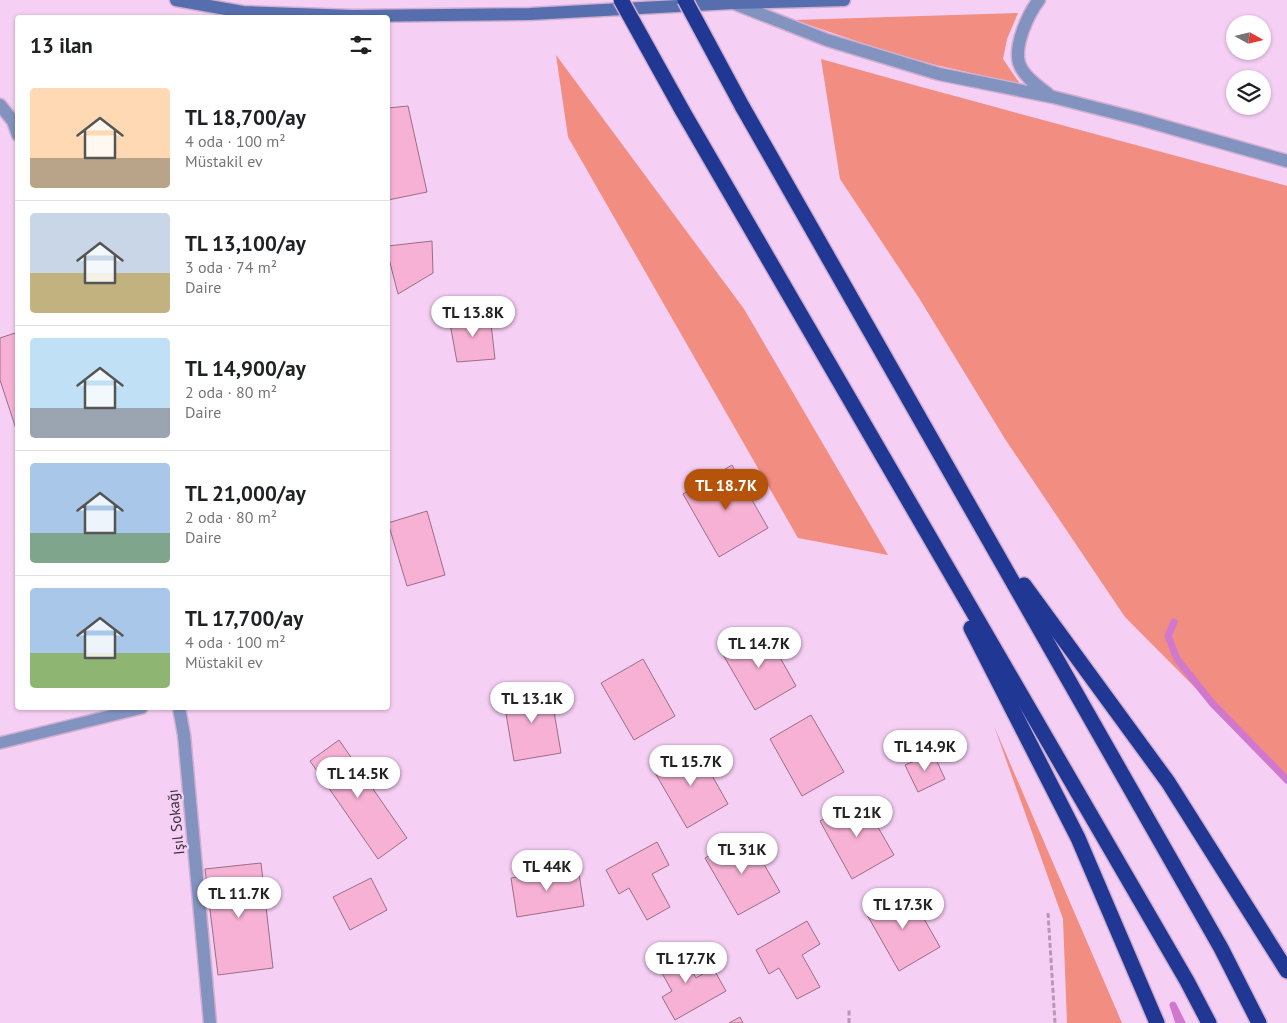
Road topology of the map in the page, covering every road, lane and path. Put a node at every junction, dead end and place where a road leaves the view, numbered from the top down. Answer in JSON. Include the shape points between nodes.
{"nodes":[{"id":1,"x":176,"y":0,"type":"edge"},
{"id":2,"x":621,"y":0,"type":"edge"},
{"id":3,"x":685,"y":0,"type":"edge"},
{"id":4,"x":844,"y":0,"type":"edge"},
{"id":5,"x":1039,"y":0,"type":"edge"},
{"id":6,"x":794,"y":1,"type":"edge"},
{"id":7,"x":734,"y":3,"type":"junction"},
{"id":8,"x":326,"y":15,"type":"edge"},
{"id":9,"x":390,"y":16,"type":"edge"},
{"id":10,"x":1052,"y":97,"type":"junction"},
{"id":11,"x":0,"y":105,"type":"edge"},
{"id":12,"x":15,"y":127,"type":"edge"},
{"id":13,"x":1287,"y":161,"type":"edge"},
{"id":14,"x":896,"y":480,"type":"junction"},
{"id":15,"x":982,"y":528,"type":"junction"},
{"id":16,"x":134,"y":710,"type":"edge"},
{"id":17,"x":178,"y":710,"type":"edge"},
{"id":18,"x":0,"y":743,"type":"edge"},
{"id":19,"x":1048,"y":914,"type":"dead end"},
{"id":20,"x":1287,"y":971,"type":"edge"},
{"id":21,"x":849,"y":1008,"type":"dead end"},
{"id":22,"x":210,"y":1023,"type":"edge"},
{"id":23,"x":849,"y":1023,"type":"edge"},
{"id":24,"x":1055,"y":1023,"type":"edge"},
{"id":25,"x":1157,"y":1023,"type":"edge"},
{"id":26,"x":1209,"y":1023,"type":"edge"},
{"id":27,"x":1259,"y":1023,"type":"edge"}],
"edges":[{"from":1,"to":8,"type":"main road","via":[[243,12]]},
{"from":2,"to":14,"type":"highway","bridge":true},
{"from":3,"to":15,"type":"highway","bridge":true},
{"from":4,"to":6,"type":"main road"},
{"from":5,"to":10,"type":"street","via":[[1025,22],[1019,62],[1027,76]]},
{"from":6,"to":7,"type":"main road"},
{"from":7,"to":9,"type":"main road","via":[[530,14]]},
{"from":7,"to":10,"type":"street","via":[[827,40],[938,74]]},
{"from":10,"to":13,"type":"street"},
{"from":11,"to":12,"type":"street"},
{"from":14,"to":25,"type":"highway","via":[[1078,838]]},
{"from":14,"to":26,"type":"highway"},
{"from":15,"to":20,"type":"highway","via":[[1168,782]]},
{"from":15,"to":27,"type":"highway","via":[[1222,948]]},
{"from":16,"to":18,"type":"lane"},
{"from":17,"to":22,"type":"street","name":"Işıl Sokağı"},
{"from":19,"to":24,"type":"path"},
{"from":21,"to":23,"type":"path"}]}
